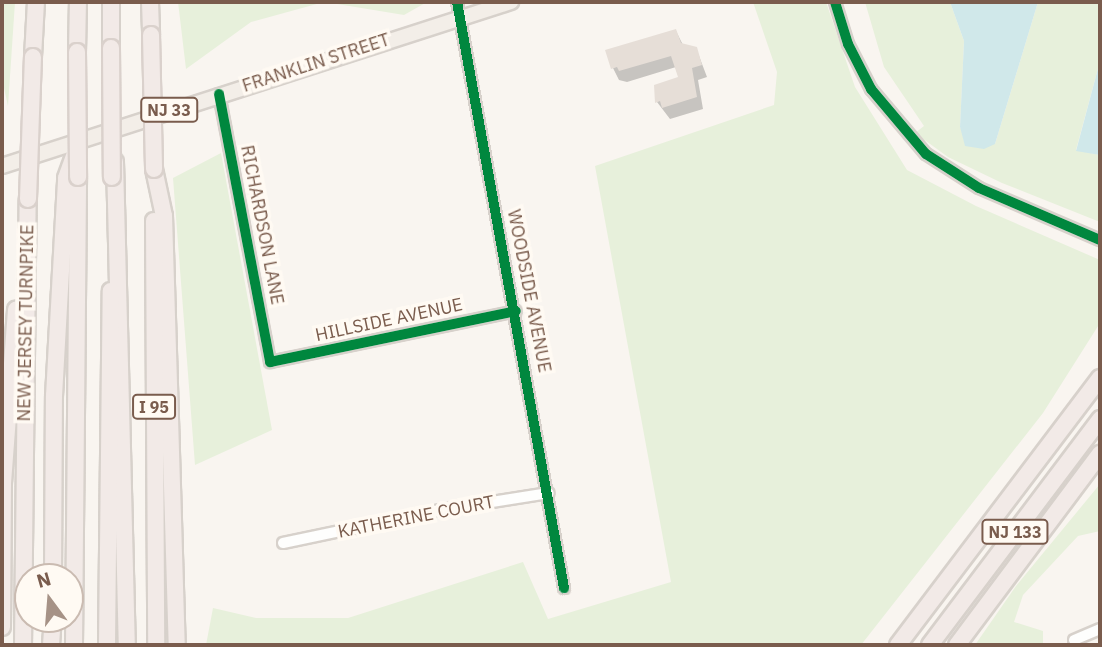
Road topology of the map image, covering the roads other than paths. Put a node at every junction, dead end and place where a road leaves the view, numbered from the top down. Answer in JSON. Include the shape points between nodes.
{"nodes":[{"id":1,"x":36,"y":2,"type":"edge"},
{"id":2,"x":78,"y":2,"type":"edge"},
{"id":3,"x":111,"y":2,"type":"edge"},
{"id":4,"x":150,"y":2,"type":"edge"},
{"id":5,"x":457,"y":2,"type":"edge"},
{"id":6,"x":511,"y":2,"type":"edge"},
{"id":7,"x":835,"y":2,"type":"edge"},
{"id":8,"x":461,"y":17,"type":"junction"},
{"id":9,"x":219,"y":94,"type":"junction"},
{"id":10,"x":2,"y":166,"type":"edge"},
{"id":11,"x":154,"y":169,"type":"junction"},
{"id":12,"x":72,"y":177,"type":"junction"},
{"id":13,"x":115,"y":177,"type":"junction"},
{"id":14,"x":27,"y":238,"type":"junction"},
{"id":15,"x":1100,"y":240,"type":"edge"},
{"id":16,"x":516,"y":311,"type":"junction"},
{"id":17,"x":270,"y":362,"type":"joint"},
{"id":18,"x":1100,"y":370,"type":"edge"},
{"id":19,"x":1100,"y":378,"type":"edge"},
{"id":20,"x":1073,"y":412,"type":"junction"},
{"id":21,"x":1100,"y":419,"type":"edge"},
{"id":22,"x":1100,"y":454,"type":"edge"},
{"id":23,"x":549,"y":493,"type":"junction"},
{"id":24,"x":283,"y":543,"type":"dead end"},
{"id":25,"x":53,"y":563,"type":"edge"},
{"id":26,"x":564,"y":588,"type":"dead end"},
{"id":27,"x":2,"y":627,"type":"edge"},
{"id":28,"x":1100,"y":629,"type":"edge"},
{"id":29,"x":1074,"y":640,"type":"dead end"},
{"id":30,"x":23,"y":645,"type":"edge"},
{"id":31,"x":74,"y":645,"type":"edge"},
{"id":32,"x":107,"y":645,"type":"edge"},
{"id":33,"x":127,"y":645,"type":"edge"},
{"id":34,"x":156,"y":645,"type":"edge"},
{"id":35,"x":177,"y":645,"type":"edge"},
{"id":36,"x":898,"y":645,"type":"edge"},
{"id":37,"x":930,"y":645,"type":"edge"},
{"id":38,"x":957,"y":645,"type":"edge"}],
"edges":[{"from":1,"to":14,"type":"highway","name":"NEW JERSEY TURNPIKE","bridge":true},
{"from":2,"to":12,"type":"highway","bridge":true,"via":[[78,147]]},
{"from":3,"to":13,"type":"highway","number":"I 95","bridge":true},
{"from":4,"to":11,"type":"highway","number":"I 95","bridge":true},
{"from":5,"to":8,"type":"street","name":"WOODSIDE AVENUE"},
{"from":6,"to":8,"type":"main road","name":"FRANKLIN STREET","number":"NJ 33"},
{"from":7,"to":15,"type":"street","via":[[848,44],[871,89],[926,154],[989,193]]},
{"from":8,"to":9,"type":"main road","name":"FRANKLIN STREET","number":"NJ 33"},
{"from":8,"to":16,"type":"street","name":"WOODSIDE AVENUE"},
{"from":9,"to":10,"type":"main road","name":"FRANKLIN STREET","number":"NJ 33"},
{"from":9,"to":17,"type":"street","name":"RICHARDSON LANE"},
{"from":11,"to":34,"type":"highway","number":"I 95"},
{"from":11,"to":35,"type":"highway","via":[[164,216]]},
{"from":12,"to":25,"type":"highway","via":[[54,396]]},
{"from":12,"to":31,"type":"highway"},
{"from":13,"to":32,"type":"highway","number":"I 95"},
{"from":13,"to":33,"type":"highway"},
{"from":14,"to":27,"type":"highway","via":[[15,314],[4,459]]},
{"from":14,"to":30,"type":"highway","name":"NEW JERSEY TURNPIKE"},
{"from":16,"to":17,"type":"street","name":"HILLSIDE AVENUE"},
{"from":16,"to":23,"type":"street","name":"WOODSIDE AVENUE"},
{"from":18,"to":20,"type":"highway"},
{"from":19,"to":20,"type":"highway","number":"NJ 133"},
{"from":20,"to":36,"type":"highway","number":"NJ 133"},
{"from":21,"to":37,"type":"highway","number":"NJ 133"},
{"from":22,"to":38,"type":"highway"},
{"from":23,"to":24,"type":"street","name":"KATHERINE COURT","via":[[435,510]]},
{"from":23,"to":26,"type":"street","name":"WOODSIDE AVENUE"},
{"from":28,"to":29,"type":"street"}]}
